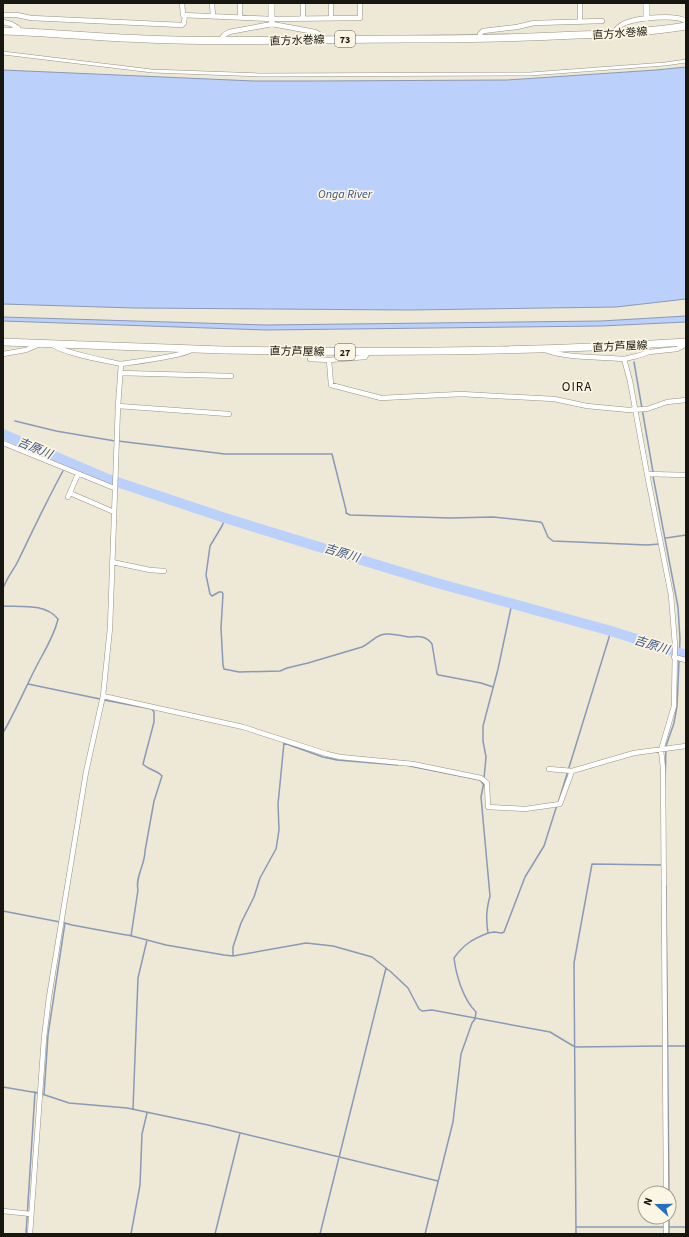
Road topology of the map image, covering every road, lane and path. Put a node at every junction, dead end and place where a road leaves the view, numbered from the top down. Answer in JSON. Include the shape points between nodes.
{"nodes":[{"id":1,"x":182,"y":3,"type":"edge"},
{"id":2,"x":212,"y":3,"type":"edge"},
{"id":3,"x":240,"y":3,"type":"edge"},
{"id":4,"x":271,"y":3,"type":"edge"},
{"id":5,"x":303,"y":3,"type":"edge"},
{"id":6,"x":331,"y":3,"type":"edge"},
{"id":7,"x":360,"y":3,"type":"edge"},
{"id":8,"x":580,"y":3,"type":"edge"},
{"id":9,"x":646,"y":3,"type":"edge"},
{"id":10,"x":3,"y":15,"type":"edge"},
{"id":11,"x":185,"y":15,"type":"junction"},
{"id":12,"x":212,"y":16,"type":"junction"},
{"id":13,"x":240,"y":17,"type":"junction"},
{"id":14,"x":304,"y":18,"type":"junction"},
{"id":15,"x":331,"y":18,"type":"junction"},
{"id":16,"x":647,"y":18,"type":"junction"},
{"id":17,"x":272,"y":21,"type":"junction"},
{"id":18,"x":602,"y":21,"type":"dead end"},
{"id":19,"x":686,"y":21,"type":"edge"},
{"id":20,"x":3,"y":22,"type":"edge"},
{"id":21,"x":580,"y":22,"type":"junction"},
{"id":22,"x":686,"y":26,"type":"edge"},
{"id":23,"x":3,"y":31,"type":"edge"},
{"id":24,"x":19,"y":32,"type":"junction"},
{"id":25,"x":613,"y":34,"type":"junction"},
{"id":26,"x":480,"y":38,"type":"junction"},
{"id":27,"x":321,"y":39,"type":"junction"},
{"id":28,"x":221,"y":40,"type":"junction"},
{"id":29,"x":3,"y":54,"type":"edge"},
{"id":30,"x":686,"y":61,"type":"edge"},
{"id":31,"x":3,"y":342,"type":"edge"},
{"id":32,"x":685,"y":342,"type":"edge"},
{"id":33,"x":42,"y":343,"type":"junction"},
{"id":34,"x":52,"y":344,"type":"junction"},
{"id":35,"x":192,"y":349,"type":"junction"},
{"id":36,"x":544,"y":349,"type":"junction"},
{"id":37,"x":368,"y":352,"type":"junction"},
{"id":38,"x":3,"y":354,"type":"edge"},
{"id":39,"x":310,"y":359,"type":"dead end"},
{"id":40,"x":624,"y":359,"type":"junction"},
{"id":41,"x":330,"y":360,"type":"junction"},
{"id":42,"x":121,"y":364,"type":"junction"},
{"id":43,"x":120,"y":373,"type":"junction"},
{"id":44,"x":231,"y":376,"type":"dead end"},
{"id":45,"x":686,"y":400,"type":"edge"},
{"id":46,"x":118,"y":406,"type":"junction"},
{"id":47,"x":636,"y":410,"type":"junction"},
{"id":48,"x":229,"y":414,"type":"dead end"},
{"id":49,"x":3,"y":443,"type":"edge"},
{"id":50,"x":78,"y":474,"type":"junction"},
{"id":51,"x":647,"y":474,"type":"junction"},
{"id":52,"x":686,"y":475,"type":"edge"},
{"id":53,"x":114,"y":488,"type":"junction"},
{"id":54,"x":114,"y":512,"type":"junction"},
{"id":55,"x":112,"y":562,"type":"junction"},
{"id":56,"x":164,"y":571,"type":"dead end"},
{"id":57,"x":674,"y":657,"type":"junction"},
{"id":58,"x":686,"y":660,"type":"edge"},
{"id":59,"x":103,"y":696,"type":"junction"},
{"id":60,"x":686,"y":746,"type":"edge"},
{"id":61,"x":661,"y":750,"type":"junction"},
{"id":62,"x":549,"y":769,"type":"dead end"},
{"id":63,"x":572,"y":771,"type":"junction"},
{"id":64,"x":666,"y":1185,"type":"edge"},
{"id":65,"x":3,"y":1211,"type":"edge"},
{"id":66,"x":31,"y":1214,"type":"junction"},
{"id":67,"x":30,"y":1234,"type":"edge"}],
"edges":[{"from":1,"to":11,"type":"street"},
{"from":2,"to":12,"type":"street"},
{"from":3,"to":13,"type":"street"},
{"from":4,"to":17,"type":"street"},
{"from":5,"to":14,"type":"street"},
{"from":6,"to":15,"type":"street"},
{"from":7,"to":15,"type":"street","via":[[360,18]]},
{"from":8,"to":21,"type":"street"},
{"from":9,"to":16,"type":"street"},
{"from":10,"to":11,"type":"street","via":[[182,25]]},
{"from":11,"to":12,"type":"street"},
{"from":12,"to":13,"type":"street"},
{"from":13,"to":17,"type":"street"},
{"from":14,"to":15,"type":"street"},
{"from":14,"to":17,"type":"street"},
{"from":16,"to":19,"type":"street","via":[[680,18]]},
{"from":16,"to":25,"type":"street","via":[[619,26]]},
{"from":17,"to":27,"type":"street","via":[[315,32]]},
{"from":17,"to":28,"type":"street","via":[[229,32]]},
{"from":18,"to":21,"type":"street"},
{"from":20,"to":24,"type":"street","via":[[18,28]]},
{"from":21,"to":26,"type":"street","via":[[534,23],[483,31]]},
{"from":22,"to":25,"type":"main road","name":"直方水巻線","number":"73"},
{"from":23,"to":24,"type":"main road","name":"直方水巻線","number":"73"},
{"from":24,"to":28,"type":"main road","name":"直方水巻線","number":"73"},
{"from":25,"to":26,"type":"main road","name":"直方水巻線","number":"73"},
{"from":26,"to":27,"type":"main road","name":"直方水巻線","number":"73"},
{"from":27,"to":28,"type":"main road","name":"直方水巻線","number":"73"},
{"from":29,"to":30,"type":"street","via":[[152,71],[283,76],[530,74]]},
{"from":31,"to":33,"type":"main road","name":"直方芦屋線","number":"27"},
{"from":32,"to":36,"type":"main road","name":"直方芦屋線","number":"27"},
{"from":32,"to":40,"type":"street","via":[[677,348]]},
{"from":33,"to":34,"type":"main road","name":"直方芦屋線","number":"27"},
{"from":33,"to":38,"type":"street","via":[[26,350]]},
{"from":34,"to":35,"type":"main road","name":"直方芦屋線","number":"27"},
{"from":34,"to":42,"type":"street","via":[[58,348]]},
{"from":35,"to":37,"type":"main road","name":"直方芦屋線","number":"27"},
{"from":35,"to":42,"type":"street","via":[[189,352]]},
{"from":36,"to":37,"type":"main road","name":"直方芦屋線","number":"27"},
{"from":36,"to":40,"type":"street","via":[[577,356]]},
{"from":37,"to":41,"type":"street","via":[[365,357]]},
{"from":39,"to":41,"type":"street"},
{"from":40,"to":47,"type":"street"},
{"from":41,"to":47,"type":"street","via":[[331,385],[381,398],[461,394],[554,400]]},
{"from":42,"to":43,"type":"street"},
{"from":43,"to":44,"type":"street"},
{"from":43,"to":46,"type":"street"},
{"from":45,"to":47,"type":"street"},
{"from":46,"to":48,"type":"street"},
{"from":46,"to":53,"type":"street"},
{"from":47,"to":51,"type":"street"},
{"from":49,"to":50,"type":"street"},
{"from":50,"to":53,"type":"street"},
{"from":50,"to":54,"type":"street","via":[[69,495]]},
{"from":51,"to":52,"type":"street"},
{"from":51,"to":57,"type":"street","via":[[671,595]]},
{"from":53,"to":54,"type":"street"},
{"from":54,"to":55,"type":"street"},
{"from":55,"to":56,"type":"street"},
{"from":55,"to":59,"type":"street","via":[[110,628]]},
{"from":57,"to":58,"type":"street"},
{"from":57,"to":61,"type":"street","via":[[674,706]]},
{"from":59,"to":63,"type":"street","via":[[243,727],[334,755],[413,764],[481,778],[487,783],[488,807],[524,809],[560,804]]},
{"from":59,"to":66,"type":"street","via":[[86,772],[49,998],[42,1053]]},
{"from":60,"to":61,"type":"street"},
{"from":61,"to":63,"type":"street","via":[[634,753]]},
{"from":61,"to":64,"type":"street"},
{"from":62,"to":63,"type":"street"},
{"from":65,"to":66,"type":"street"},
{"from":66,"to":67,"type":"street"}]}
